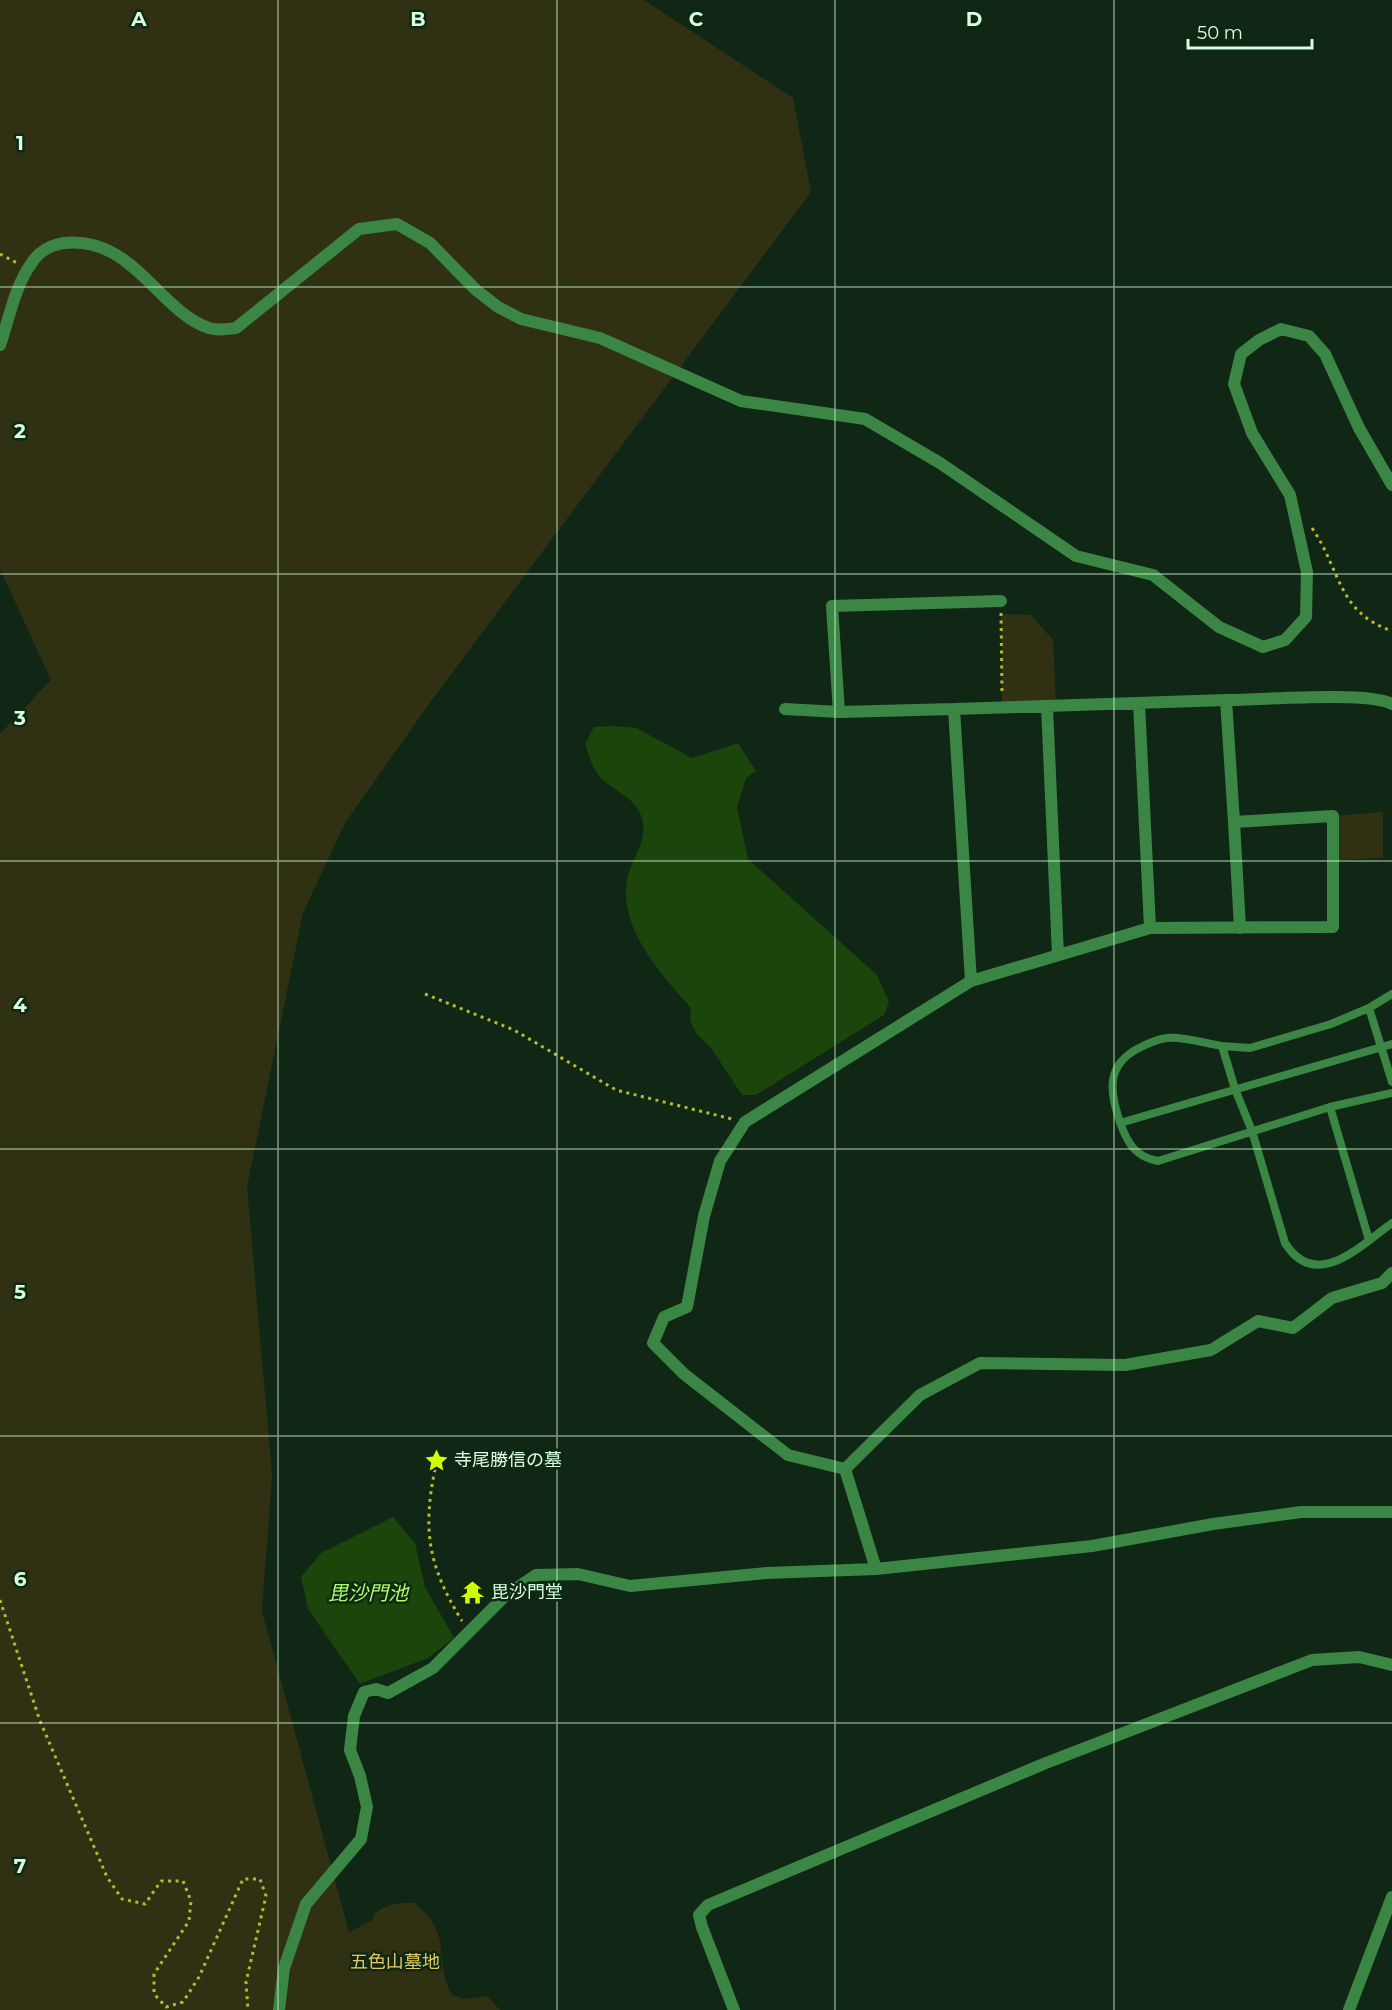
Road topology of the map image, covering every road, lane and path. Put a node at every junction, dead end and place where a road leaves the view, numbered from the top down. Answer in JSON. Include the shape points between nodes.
{"nodes":[{"id":1,"x":0,"y":345,"type":"edge"},
{"id":2,"x":1392,"y":485,"type":"edge"},
{"id":3,"x":1310,"y":525,"type":"dead end"},
{"id":4,"x":1001,"y":601,"type":"joint"},
{"id":5,"x":1392,"y":631,"type":"edge"},
{"id":6,"x":1226,"y":700,"type":"junction"},
{"id":7,"x":1139,"y":703,"type":"junction"},
{"id":8,"x":1392,"y":704,"type":"edge"},
{"id":9,"x":1047,"y":706,"type":"junction"},
{"id":10,"x":1002,"y":708,"type":"junction"},
{"id":11,"x":785,"y":709,"type":"dead end"},
{"id":12,"x":954,"y":709,"type":"junction"},
{"id":13,"x":839,"y":712,"type":"junction"},
{"id":14,"x":1234,"y":822,"type":"junction"},
{"id":15,"x":1150,"y":928,"type":"junction"},
{"id":16,"x":1240,"y":928,"type":"junction"},
{"id":17,"x":1058,"y":955,"type":"junction"},
{"id":18,"x":970,"y":981,"type":"junction"},
{"id":19,"x":425,"y":994,"type":"dead end"},
{"id":20,"x":1392,"y":994,"type":"edge"},
{"id":21,"x":1369,"y":1008,"type":"junction"},
{"id":22,"x":1392,"y":1044,"type":"edge"},
{"id":23,"x":1222,"y":1046,"type":"junction"},
{"id":24,"x":1380,"y":1047,"type":"junction"},
{"id":25,"x":1392,"y":1082,"type":"edge"},
{"id":26,"x":1235,"y":1089,"type":"junction"},
{"id":27,"x":1392,"y":1093,"type":"edge"},
{"id":28,"x":1330,"y":1107,"type":"junction"},
{"id":29,"x":745,"y":1122,"type":"junction"},
{"id":30,"x":1120,"y":1123,"type":"junction"},
{"id":31,"x":1252,"y":1131,"type":"junction"},
{"id":32,"x":1392,"y":1223,"type":"edge"},
{"id":33,"x":1369,"y":1240,"type":"junction"},
{"id":34,"x":1392,"y":1273,"type":"edge"},
{"id":35,"x":435,"y":1469,"type":"dead end"},
{"id":36,"x":845,"y":1469,"type":"junction"},
{"id":37,"x":1392,"y":1512,"type":"edge"},
{"id":38,"x":876,"y":1569,"type":"junction"},
{"id":39,"x":0,"y":1600,"type":"edge"},
{"id":40,"x":468,"y":1630,"type":"junction"},
{"id":41,"x":1392,"y":1665,"type":"edge"},
{"id":42,"x":1392,"y":1898,"type":"edge"},
{"id":43,"x":248,"y":2010,"type":"edge"},
{"id":44,"x":279,"y":2010,"type":"edge"},
{"id":45,"x":734,"y":2010,"type":"edge"},
{"id":46,"x":1349,"y":2010,"type":"edge"}],
"edges":[{"from":1,"to":2,"type":"street","via":[[31,263],[52,245],[80,242],[107,252],[132,264],[187,316],[210,329],[236,328],[359,229],[397,224],[430,243],[476,290],[522,320],[600,338],[741,401],[866,419],[940,463],[1076,555],[1153,575],[1219,627],[1263,647],[1285,640],[1306,617],[1307,572],[1290,495],[1252,433],[1234,384],[1241,354],[1281,329],[1309,336],[1325,354],[1359,428]]},
{"from":3,"to":5,"type":"path","via":[[1353,607],[1371,624]]},
{"from":4,"to":10,"type":"path"},
{"from":4,"to":13,"type":"street","via":[[832,606]]},
{"from":6,"to":7,"type":"street"},
{"from":6,"to":8,"type":"street","via":[[1357,697]]},
{"from":6,"to":14,"type":"street"},
{"from":7,"to":9,"type":"street"},
{"from":7,"to":15,"type":"street"},
{"from":9,"to":10,"type":"street"},
{"from":9,"to":17,"type":"street"},
{"from":10,"to":12,"type":"street"},
{"from":11,"to":13,"type":"street"},
{"from":12,"to":13,"type":"street"},
{"from":12,"to":18,"type":"street"},
{"from":14,"to":16,"type":"street"},
{"from":14,"to":16,"type":"street","via":[[1333,816],[1333,927]]},
{"from":15,"to":16,"type":"street"},
{"from":15,"to":17,"type":"street"},
{"from":17,"to":18,"type":"street"},
{"from":18,"to":29,"type":"street"},
{"from":19,"to":29,"type":"path","via":[[514,1030],[616,1090]]},
{"from":20,"to":21,"type":"lane"},
{"from":21,"to":23,"type":"lane","via":[[1331,1024],[1250,1048]]},
{"from":21,"to":24,"type":"lane"},
{"from":22,"to":24,"type":"lane"},
{"from":23,"to":26,"type":"lane"},
{"from":23,"to":30,"type":"lane","via":[[1168,1037],[1125,1054],[1112,1078],[1113,1104]]},
{"from":24,"to":25,"type":"lane"},
{"from":24,"to":26,"type":"lane"},
{"from":26,"to":30,"type":"lane"},
{"from":26,"to":31,"type":"lane"},
{"from":27,"to":28,"type":"lane"},
{"from":28,"to":31,"type":"lane"},
{"from":28,"to":33,"type":"lane"},
{"from":29,"to":36,"type":"street","via":[[720,1161],[704,1216],[687,1307],[664,1317],[653,1344],[684,1374],[788,1455]]},
{"from":30,"to":31,"type":"lane","via":[[1136,1152],[1158,1161]]},
{"from":31,"to":33,"type":"lane","via":[[1285,1243],[1293,1256],[1316,1266],[1341,1261]]},
{"from":32,"to":33,"type":"lane"},
{"from":34,"to":36,"type":"street","via":[[1382,1283],[1332,1298],[1293,1328],[1258,1321],[1211,1350],[1125,1365],[980,1363],[920,1395]]},
{"from":35,"to":40,"type":"path","via":[[428,1504],[428,1539],[449,1599]]},
{"from":36,"to":38,"type":"street"},
{"from":37,"to":38,"type":"street","via":[[1301,1512],[1092,1546]]},
{"from":38,"to":40,"type":"street","via":[[766,1573],[630,1586],[578,1574],[536,1575],[505,1596]]},
{"from":39,"to":43,"type":"path","via":[[40,1721],[107,1877],[122,1899],[146,1904],[161,1881],[183,1881],[191,1900],[189,1920],[154,1974],[154,1994],[166,2007],[183,2002],[200,1977],[243,1879],[261,1879],[266,1896],[246,1982]]},
{"from":40,"to":44,"type":"street","via":[[433,1668],[388,1693],[376,1689],[364,1692],[354,1716],[350,1750],[367,1807],[361,1839],[306,1904],[284,1968]]},
{"from":41,"to":45,"type":"street","via":[[1359,1658],[1312,1660],[1046,1763],[708,1905],[699,1915]]},
{"from":42,"to":46,"type":"street"}]}
